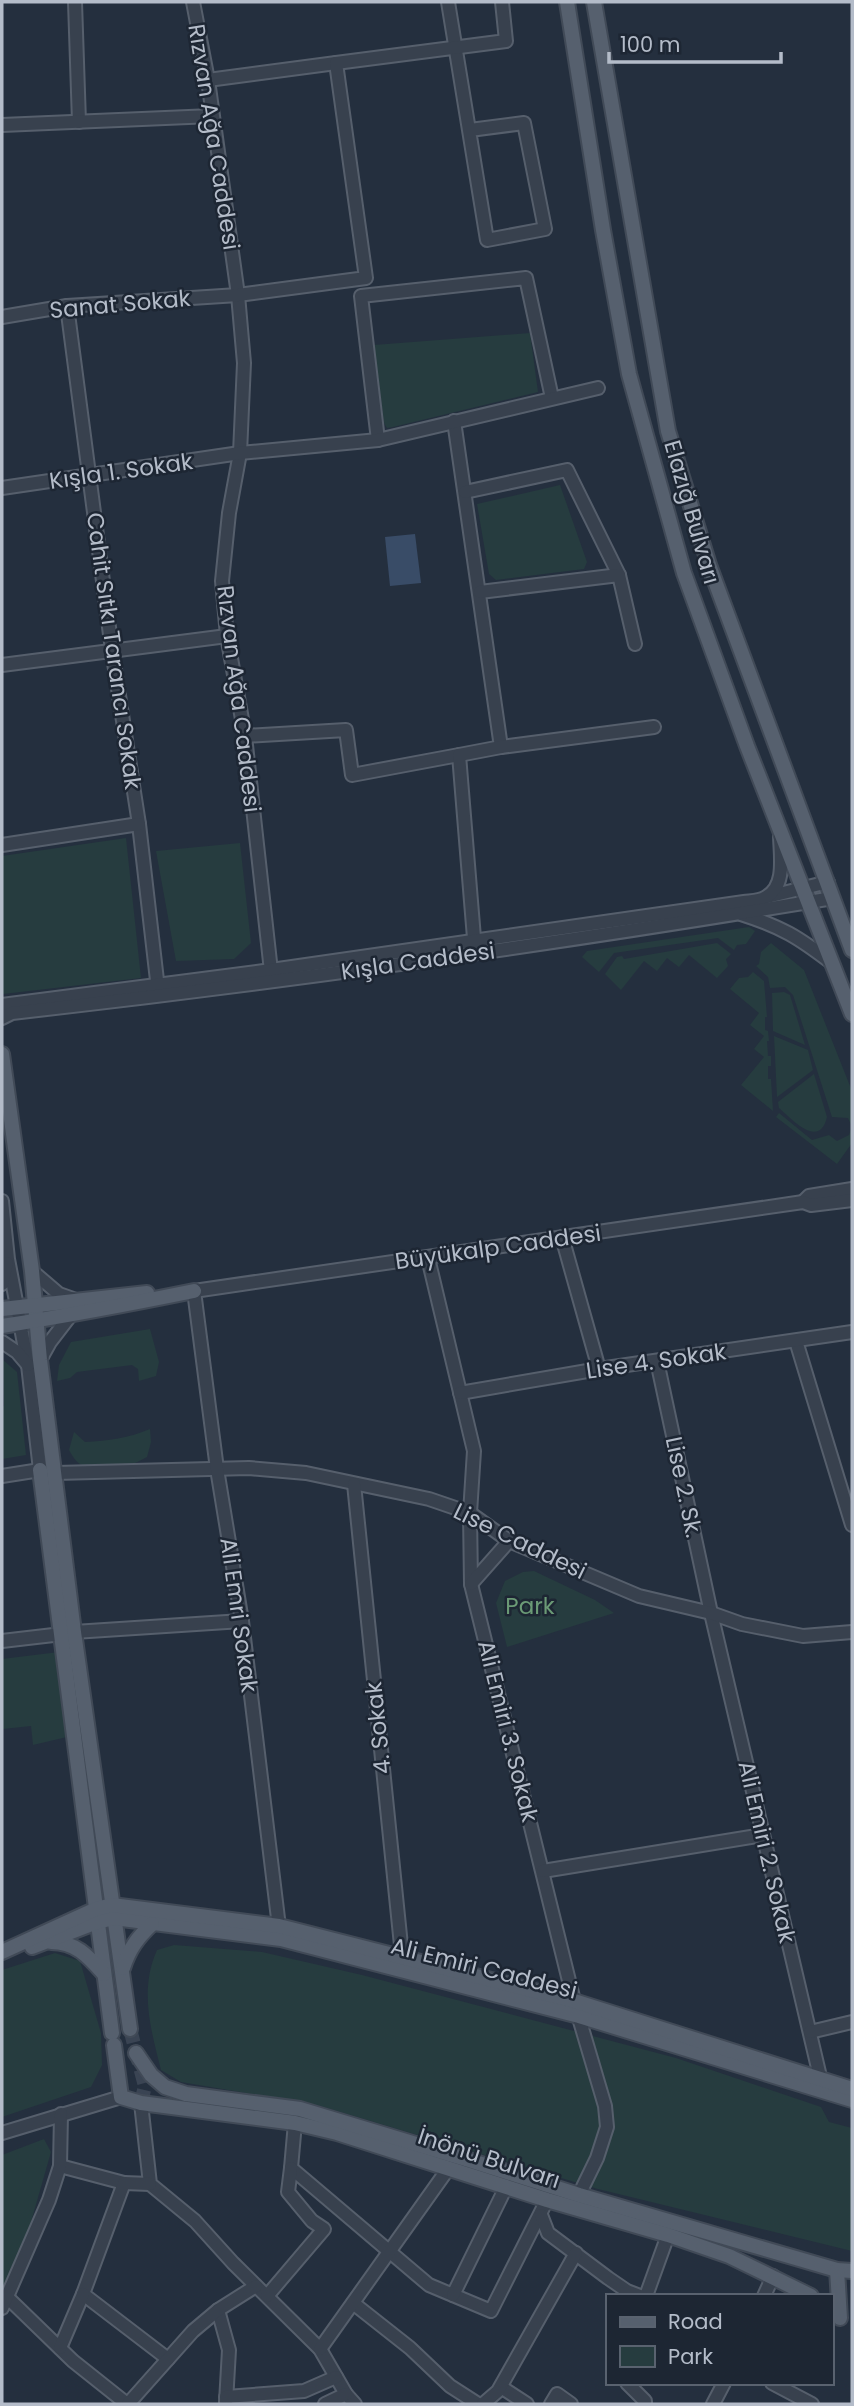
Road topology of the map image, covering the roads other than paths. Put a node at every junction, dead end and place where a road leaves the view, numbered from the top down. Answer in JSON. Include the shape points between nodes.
{"nodes":[{"id":1,"x":75,"y":2,"type":"edge"},
{"id":2,"x":193,"y":2,"type":"edge"},
{"id":3,"x":448,"y":2,"type":"edge"},
{"id":4,"x":502,"y":2,"type":"edge"},
{"id":5,"x":567,"y":2,"type":"edge"},
{"id":6,"x":594,"y":2,"type":"edge"},
{"id":7,"x":456,"y":47,"type":"junction"},
{"id":8,"x":337,"y":63,"type":"junction"},
{"id":9,"x":208,"y":80,"type":"junction"},
{"id":10,"x":212,"y":116,"type":"junction"},
{"id":11,"x":79,"y":122,"type":"junction"},
{"id":12,"x":2,"y":125,"type":"edge"},
{"id":13,"x":471,"y":130,"type":"junction"},
{"id":14,"x":238,"y":295,"type":"junction"},
{"id":15,"x":2,"y":306,"type":"edge"},
{"id":16,"x":67,"y":306,"type":"junction"},
{"id":17,"x":2,"y":317,"type":"edge"},
{"id":18,"x":598,"y":388,"type":"dead end"},
{"id":19,"x":552,"y":398,"type":"junction"},
{"id":20,"x":454,"y":421,"type":"junction"},
{"id":21,"x":378,"y":440,"type":"junction"},
{"id":22,"x":240,"y":453,"type":"junction"},
{"id":23,"x":89,"y":476,"type":"junction"},
{"id":24,"x":2,"y":488,"type":"edge"},
{"id":25,"x":465,"y":492,"type":"junction"},
{"id":26,"x":619,"y":575,"type":"junction"},
{"id":27,"x":480,"y":592,"type":"junction"},
{"id":28,"x":228,"y":636,"type":"junction"},
{"id":29,"x":635,"y":644,"type":"dead end"},
{"id":30,"x":112,"y":650,"type":"junction"},
{"id":31,"x":2,"y":665,"type":"edge"},
{"id":32,"x":654,"y":727,"type":"dead end"},
{"id":33,"x":245,"y":736,"type":"junction"},
{"id":34,"x":501,"y":747,"type":"junction"},
{"id":35,"x":458,"y":755,"type":"junction"},
{"id":36,"x":139,"y":824,"type":"junction"},
{"id":37,"x":780,"y":831,"type":"junction"},
{"id":38,"x":2,"y":845,"type":"edge"},
{"id":39,"x":828,"y":882,"type":"junction"},
{"id":40,"x":804,"y":895,"type":"junction"},
{"id":41,"x":767,"y":897,"type":"junction"},
{"id":42,"x":833,"y":898,"type":"junction"},
{"id":43,"x":737,"y":913,"type":"junction"},
{"id":44,"x":475,"y":948,"type":"junction"},
{"id":45,"x":852,"y":950,"type":"edge"},
{"id":46,"x":832,"y":963,"type":"junction"},
{"id":47,"x":271,"y":975,"type":"junction"},
{"id":48,"x":159,"y":990,"type":"junction"},
{"id":49,"x":2,"y":1005,"type":"edge"},
{"id":50,"x":852,"y":1014,"type":"edge"},
{"id":51,"x":2,"y":1018,"type":"edge"},
{"id":52,"x":2,"y":1054,"type":"edge"},
{"id":53,"x":852,"y":1186,"type":"edge"},
{"id":54,"x":2,"y":1200,"type":"edge"},
{"id":55,"x":852,"y":1200,"type":"edge"},
{"id":56,"x":803,"y":1202,"type":"junction"},
{"id":57,"x":562,"y":1237,"type":"junction"},
{"id":58,"x":428,"y":1258,"type":"junction"},
{"id":59,"x":8,"y":1259,"type":"junction"},
{"id":60,"x":32,"y":1271,"type":"junction"},
{"id":61,"x":2,"y":1284,"type":"edge"},
{"id":62,"x":194,"y":1291,"type":"junction"},
{"id":63,"x":76,"y":1301,"type":"junction"},
{"id":64,"x":17,"y":1306,"type":"junction"},
{"id":65,"x":2,"y":1309,"type":"edge"},
{"id":66,"x":37,"y":1311,"type":"junction"},
{"id":67,"x":71,"y":1316,"type":"junction"},
{"id":68,"x":19,"y":1323,"type":"junction"},
{"id":69,"x":2,"y":1326,"type":"edge"},
{"id":70,"x":852,"y":1332,"type":"edge"},
{"id":71,"x":796,"y":1341,"type":"junction"},
{"id":72,"x":2,"y":1342,"type":"edge"},
{"id":73,"x":657,"y":1361,"type":"junction"},
{"id":74,"x":34,"y":1362,"type":"junction"},
{"id":75,"x":599,"y":1369,"type":"junction"},
{"id":76,"x":460,"y":1393,"type":"junction"},
{"id":77,"x":217,"y":1469,"type":"junction"},
{"id":78,"x":40,"y":1470,"type":"junction"},
{"id":79,"x":56,"y":1473,"type":"junction"},
{"id":80,"x":2,"y":1476,"type":"edge"},
{"id":81,"x":354,"y":1484,"type":"junction"},
{"id":82,"x":470,"y":1513,"type":"junction"},
{"id":83,"x":852,"y":1525,"type":"edge"},
{"id":84,"x":509,"y":1541,"type":"junction"},
{"id":85,"x":471,"y":1584,"type":"junction"},
{"id":86,"x":711,"y":1613,"type":"junction"},
{"id":87,"x":242,"y":1621,"type":"junction"},
{"id":88,"x":852,"y":1632,"type":"edge"},
{"id":89,"x":68,"y":1633,"type":"junction"},
{"id":90,"x":2,"y":1641,"type":"edge"},
{"id":91,"x":763,"y":1835,"type":"junction"},
{"id":92,"x":543,"y":1871,"type":"junction"},
{"id":93,"x":113,"y":1912,"type":"junction"},
{"id":94,"x":97,"y":1915,"type":"junction"},
{"id":95,"x":152,"y":1923,"type":"junction"},
{"id":96,"x":280,"y":1932,"type":"junction"},
{"id":97,"x":42,"y":1943,"type":"junction"},
{"id":98,"x":2,"y":1953,"type":"edge"},
{"id":99,"x":403,"y":1965,"type":"junction"},
{"id":100,"x":121,"y":1973,"type":"junction"},
{"id":101,"x":104,"y":1974,"type":"junction"},
{"id":102,"x":574,"y":2000,"type":"junction"},
{"id":103,"x":579,"y":2016,"type":"junction"},
{"id":104,"x":852,"y":2022,"type":"edge"},
{"id":105,"x":130,"y":2029,"type":"tunnel mouth"},
{"id":106,"x":810,"y":2032,"type":"junction"},
{"id":107,"x":136,"y":2053,"type":"dead end"},
{"id":108,"x":823,"y":2086,"type":"junction"},
{"id":109,"x":852,"y":2089,"type":"edge"},
{"id":110,"x":121,"y":2097,"type":"junction"},
{"id":111,"x":852,"y":2100,"type":"edge"},
{"id":112,"x":141,"y":2103,"type":"junction"},
{"id":113,"x":61,"y":2114,"type":"junction"},
{"id":114,"x":295,"y":2123,"type":"junction"},
{"id":115,"x":2,"y":2133,"type":"edge"},
{"id":116,"x":60,"y":2166,"type":"junction"},
{"id":117,"x":291,"y":2168,"type":"junction"},
{"id":118,"x":448,"y":2169,"type":"junction"},
{"id":119,"x":124,"y":2183,"type":"junction"},
{"id":120,"x":150,"y":2184,"type":"junction"},
{"id":121,"x":506,"y":2187,"type":"junction"},
{"id":122,"x":579,"y":2195,"type":"junction"},
{"id":123,"x":547,"y":2200,"type":"junction"},
{"id":124,"x":541,"y":2215,"type":"junction"},
{"id":125,"x":667,"y":2235,"type":"junction"},
{"id":126,"x":391,"y":2251,"type":"junction"},
{"id":127,"x":576,"y":2252,"type":"junction"},
{"id":128,"x":845,"y":2271,"type":"edge"},
{"id":129,"x":774,"y":2276,"type":"junction"},
{"id":130,"x":256,"y":2286,"type":"junction"},
{"id":131,"x":83,"y":2294,"type":"junction"},
{"id":132,"x":635,"y":2294,"type":"edge"},
{"id":133,"x":647,"y":2294,"type":"edge"},
{"id":134,"x":765,"y":2294,"type":"edge"},
{"id":135,"x":807,"y":2294,"type":"edge"},
{"id":136,"x":453,"y":2295,"type":"junction"},
{"id":137,"x":267,"y":2296,"type":"junction"},
{"id":138,"x":5,"y":2303,"type":"edge"},
{"id":139,"x":353,"y":2304,"type":"junction"},
{"id":140,"x":218,"y":2310,"type":"junction"},
{"id":141,"x":836,"y":2314,"type":"edge"},
{"id":142,"x":852,"y":2328,"type":"edge"},
{"id":143,"x":60,"y":2348,"type":"junction"},
{"id":144,"x":320,"y":2349,"type":"junction"},
{"id":145,"x":168,"y":2359,"type":"junction"},
{"id":146,"x":336,"y":2377,"type":"junction"},
{"id":147,"x":629,"y":2385,"type":"edge"},
{"id":148,"x":723,"y":2385,"type":"edge"},
{"id":149,"x":776,"y":2385,"type":"edge"},
{"id":150,"x":501,"y":2386,"type":"junction"},
{"id":151,"x":346,"y":2394,"type":"junction"},
{"id":152,"x":226,"y":2401,"type":"edge"},
{"id":153,"x":128,"y":2404,"type":"edge"},
{"id":154,"x":326,"y":2404,"type":"edge"},
{"id":155,"x":355,"y":2404,"type":"edge"},
{"id":156,"x":481,"y":2404,"type":"edge"},
{"id":157,"x":527,"y":2404,"type":"edge"},
{"id":158,"x":551,"y":2404,"type":"edge"},
{"id":159,"x":571,"y":2404,"type":"edge"},
{"id":160,"x":645,"y":2404,"type":"edge"},
{"id":161,"x":713,"y":2404,"type":"edge"},
{"id":162,"x":812,"y":2404,"type":"edge"}],
"edges":[{"from":1,"to":11,"type":"street"},
{"from":2,"to":9,"type":"street","name":"Rızvan Ağa Caddesi"},
{"from":3,"to":7,"type":"street"},
{"from":4,"to":7,"type":"street","via":[[506,41]]},
{"from":5,"to":37,"type":"main road","name":"Elazığ Bulvarı","via":[[629,374],[684,573]]},
{"from":6,"to":39,"type":"main road","name":"Elazığ Bulvarı","via":[[668,431],[709,565]]},
{"from":7,"to":8,"type":"street"},
{"from":7,"to":13,"type":"street"},
{"from":8,"to":9,"type":"street"},
{"from":8,"to":14,"type":"street","name":"Sanat Sokak","via":[[366,278]]},
{"from":9,"to":10,"type":"street","name":"Rızvan Ağa Caddesi"},
{"from":10,"to":11,"type":"street"},
{"from":10,"to":14,"type":"street","name":"Rızvan Ağa Caddesi"},
{"from":11,"to":12,"type":"street"},
{"from":13,"to":13,"type":"street","via":[[524,122],[545,229],[487,240]]},
{"from":14,"to":16,"type":"street","name":"Sanat Sokak"},
{"from":14,"to":22,"type":"street","name":"Rızvan Ağa Caddesi","via":[[244,363]]},
{"from":15,"to":17,"type":"street"},
{"from":16,"to":17,"type":"street","name":"Sanat Sokak"},
{"from":16,"to":23,"type":"street","name":"Cahit Sıtkı Tarancı Sokak"},
{"from":18,"to":19,"type":"street","name":"Kışla 1. Sokak"},
{"from":19,"to":20,"type":"street","name":"Kışla 1. Sokak"},
{"from":19,"to":21,"type":"street","via":[[526,278],[361,296]]},
{"from":20,"to":21,"type":"street","name":"Kışla 1. Sokak"},
{"from":20,"to":25,"type":"street"},
{"from":21,"to":22,"type":"street","name":"Kışla 1. Sokak"},
{"from":22,"to":23,"type":"street","name":"Kışla 1. Sokak"},
{"from":22,"to":28,"type":"street","name":"Rızvan Ağa Caddesi","via":[[222,581]]},
{"from":23,"to":24,"type":"street","name":"Kışla 1. Sokak"},
{"from":23,"to":30,"type":"street","name":"Cahit Sıtkı Tarancı Sokak"},
{"from":25,"to":26,"type":"street","via":[[567,470]]},
{"from":25,"to":27,"type":"street"},
{"from":26,"to":27,"type":"street"},
{"from":26,"to":29,"type":"street"},
{"from":27,"to":34,"type":"street"},
{"from":28,"to":30,"type":"street"},
{"from":28,"to":33,"type":"street","name":"Rızvan Ağa Caddesi"},
{"from":30,"to":31,"type":"street"},
{"from":30,"to":36,"type":"street","name":"Cahit Sıtkı Tarancı Sokak"},
{"from":32,"to":34,"type":"street"},
{"from":33,"to":35,"type":"street","via":[[346,730],[352,775]]},
{"from":33,"to":47,"type":"street","name":"Rızvan Ağa Caddesi"},
{"from":34,"to":35,"type":"street"},
{"from":35,"to":44,"type":"street"},
{"from":36,"to":38,"type":"street"},
{"from":36,"to":48,"type":"street","name":"Cahit Sıtkı Tarancı Sokak"},
{"from":37,"to":40,"type":"main road","name":"Elazığ Bulvarı"},
{"from":37,"to":41,"type":"street","via":[[781,876]]},
{"from":39,"to":40,"type":"street"},
{"from":39,"to":42,"type":"main road","name":"Elazığ Bulvarı"},
{"from":40,"to":41,"type":"street"},
{"from":40,"to":42,"type":"street","name":"Kışla Caddesi"},
{"from":40,"to":43,"type":"street","name":"Kışla Caddesi"},
{"from":40,"to":46,"type":"main road","name":"Elazığ Bulvarı"},
{"from":41,"to":44,"type":"street"},
{"from":42,"to":45,"type":"main road","name":"Elazığ Bulvarı"},
{"from":43,"to":44,"type":"street","name":"Kışla Caddesi"},
{"from":43,"to":46,"type":"street","via":[[797,936]]},
{"from":44,"to":47,"type":"street","name":"Kışla Caddesi"},
{"from":46,"to":50,"type":"main road","name":"Elazığ Bulvarı"},
{"from":47,"to":48,"type":"street","name":"Kışla Caddesi"},
{"from":48,"to":49,"type":"street"},
{"from":48,"to":51,"type":"street","name":"Kışla Caddesi"},
{"from":52,"to":60,"type":"main road"},
{"from":53,"to":56,"type":"street","name":"Büyükalp Caddesi","via":[[809,1196]]},
{"from":54,"to":59,"type":"street"},
{"from":55,"to":56,"type":"street","name":"Büyükalp Caddesi"},
{"from":56,"to":57,"type":"street","name":"Büyükalp Caddesi"},
{"from":57,"to":58,"type":"street","name":"Büyükalp Caddesi"},
{"from":57,"to":75,"type":"street"},
{"from":58,"to":62,"type":"street","name":"Büyükalp Caddesi"},
{"from":58,"to":76,"type":"street","name":"Ali Emiri 3. Sokak"},
{"from":59,"to":61,"type":"street"},
{"from":59,"to":64,"type":"street"},
{"from":60,"to":63,"type":"street","via":[[59,1294]]},
{"from":60,"to":66,"type":"main road"},
{"from":62,"to":63,"type":"main road"},
{"from":62,"to":67,"type":"main road"},
{"from":62,"to":77,"type":"street","name":"Ali Emri Sokak"},
{"from":63,"to":66,"type":"main road"},
{"from":64,"to":65,"type":"main road"},
{"from":64,"to":66,"type":"main road"},
{"from":64,"to":68,"type":"street"},
{"from":66,"to":67,"type":"main road"},
{"from":66,"to":68,"type":"main road"},
{"from":66,"to":74,"type":"main road"},
{"from":67,"to":74,"type":"street"},
{"from":68,"to":69,"type":"main road"},
{"from":68,"to":74,"type":"street"},
{"from":70,"to":71,"type":"street","name":"Lise 4. Sokak"},
{"from":71,"to":73,"type":"street","name":"Lise 4. Sokak"},
{"from":71,"to":83,"type":"street"},
{"from":72,"to":74,"type":"street"},
{"from":73,"to":75,"type":"street","name":"Lise 4. Sokak"},
{"from":73,"to":86,"type":"street","name":"Lise 2. Sk."},
{"from":74,"to":78,"type":"street"},
{"from":74,"to":79,"type":"main road"},
{"from":75,"to":76,"type":"street","name":"Lise 4. Sokak"},
{"from":76,"to":82,"type":"street","name":"Ali Emiri 3. Sokak","via":[[474,1451]]},
{"from":77,"to":79,"type":"street","name":"Lise Caddesi"},
{"from":77,"to":81,"type":"street","name":"Lise Caddesi","via":[[306,1473]]},
{"from":77,"to":87,"type":"street","name":"Ali Emri Sokak"},
{"from":78,"to":80,"type":"street"},
{"from":78,"to":89,"type":"main road"},
{"from":79,"to":89,"type":"main road"},
{"from":81,"to":82,"type":"street","name":"Lise Caddesi","via":[[429,1499]]},
{"from":81,"to":99,"type":"street","name":"4. Sokak"},
{"from":82,"to":84,"type":"street","name":"Lise Caddesi"},
{"from":82,"to":85,"type":"street","name":"Ali Emiri 3. Sokak"},
{"from":84,"to":85,"type":"street"},
{"from":84,"to":86,"type":"street","name":"Lise Caddesi","via":[[639,1596]]},
{"from":85,"to":92,"type":"street","name":"Ali Emiri 3. Sokak"},
{"from":86,"to":88,"type":"street","name":"Lise Caddesi","via":[[803,1636]]},
{"from":86,"to":91,"type":"street","name":"Ali Emiri 2. Sokak"},
{"from":87,"to":89,"type":"street"},
{"from":87,"to":96,"type":"street","name":"Ali Emri Sokak"},
{"from":89,"to":90,"type":"street"},
{"from":89,"to":93,"type":"main road"},
{"from":89,"to":94,"type":"main road"},
{"from":91,"to":92,"type":"street"},
{"from":91,"to":106,"type":"street","name":"Ali Emiri 2. Sokak"},
{"from":92,"to":102,"type":"street","name":"Ali Emiri 3. Sokak"},
{"from":93,"to":94,"type":"main road","name":"Ali Emiri Caddesi"},
{"from":93,"to":95,"type":"main road","name":"Ali Emiri Caddesi"},
{"from":93,"to":96,"type":"main road"},
{"from":93,"to":100,"type":"main road"},
{"from":94,"to":97,"type":"main road"},
{"from":94,"to":98,"type":"main road"},
{"from":94,"to":101,"type":"main road"},
{"from":95,"to":96,"type":"main road","name":"Ali Emiri Caddesi"},
{"from":95,"to":100,"type":"main road","via":[[137,1938]]},
{"from":96,"to":99,"type":"main road","name":"Ali Emiri Caddesi"},
{"from":97,"to":98,"type":"main road","via":[[12,1955]]},
{"from":97,"to":101,"type":"main road","via":[[75,1946]]},
{"from":99,"to":102,"type":"main road"},
{"from":99,"to":103,"type":"main road","name":"Ali Emiri Caddesi"},
{"from":100,"to":105,"type":"main road"},
{"from":101,"to":110,"type":"main road"},
{"from":102,"to":103,"type":"street","name":"Ali Emiri 3. Sokak"},
{"from":102,"to":108,"type":"main road"},
{"from":103,"to":108,"type":"main road","name":"Ali Emiri Caddesi"},
{"from":103,"to":122,"type":"street","name":"Ali Emiri 3. Sokak","via":[[607,2127]]},
{"from":104,"to":106,"type":"street"},
{"from":106,"to":108,"type":"street","name":"Ali Emiri 2. Sokak"},
{"from":107,"to":122,"type":"main road","via":[[151,2075],[176,2091],[300,2109]]},
{"from":108,"to":109,"type":"main road"},
{"from":108,"to":111,"type":"main road","name":"Ali Emiri Caddesi"},
{"from":110,"to":112,"type":"main road","name":"İnönü Bulvarı"},
{"from":110,"to":113,"type":"street"},
{"from":112,"to":114,"type":"main road","name":"İnönü Bulvarı"},
{"from":112,"to":120,"type":"street"},
{"from":113,"to":115,"type":"street"},
{"from":113,"to":116,"type":"street"},
{"from":114,"to":117,"type":"street"},
{"from":114,"to":118,"type":"main road","name":"İnönü Bulvarı"},
{"from":116,"to":119,"type":"street"},
{"from":116,"to":138,"type":"street"},
{"from":117,"to":126,"type":"street"},
{"from":117,"to":137,"type":"street","via":[[288,2192],[324,2229]]},
{"from":118,"to":121,"type":"main road","name":"İnönü Bulvarı"},
{"from":118,"to":126,"type":"street"},
{"from":119,"to":120,"type":"street"},
{"from":119,"to":131,"type":"street"},
{"from":120,"to":130,"type":"street","via":[[195,2221]]},
{"from":121,"to":123,"type":"main road","name":"İnönü Bulvarı"},
{"from":121,"to":136,"type":"street"},
{"from":122,"to":128,"type":"main road"},
{"from":123,"to":124,"type":"street"},
{"from":123,"to":125,"type":"main road","name":"İnönü Bulvarı"},
{"from":124,"to":127,"type":"street","via":[[548,2233]]},
{"from":124,"to":136,"type":"street","via":[[491,2311]]},
{"from":125,"to":129,"type":"main road","name":"İnönü Bulvarı"},
{"from":125,"to":133,"type":"street"},
{"from":126,"to":136,"type":"street","via":[[429,2285]]},
{"from":126,"to":139,"type":"street"},
{"from":127,"to":132,"type":"street"},
{"from":127,"to":150,"type":"street"},
{"from":128,"to":141,"type":"main road"},
{"from":129,"to":134,"type":"street"},
{"from":129,"to":135,"type":"main road","name":"İnönü Bulvarı"},
{"from":130,"to":137,"type":"street"},
{"from":130,"to":140,"type":"street"},
{"from":131,"to":143,"type":"street"},
{"from":131,"to":145,"type":"street"},
{"from":137,"to":144,"type":"street"},
{"from":138,"to":143,"type":"street"},
{"from":139,"to":144,"type":"street"},
{"from":139,"to":156,"type":"street","via":[[450,2386]]},
{"from":140,"to":145,"type":"street"},
{"from":140,"to":152,"type":"street","via":[[229,2350]]},
{"from":141,"to":142,"type":"main road"},
{"from":143,"to":153,"type":"street"},
{"from":144,"to":146,"type":"street"},
{"from":145,"to":153,"type":"street"},
{"from":146,"to":151,"type":"street"},
{"from":146,"to":152,"type":"street","via":[[304,2391]]},
{"from":147,"to":160,"type":"street"},
{"from":148,"to":161,"type":"street"},
{"from":149,"to":162,"type":"street"},
{"from":150,"to":156,"type":"street"},
{"from":150,"to":157,"type":"street"},
{"from":151,"to":154,"type":"street"},
{"from":151,"to":155,"type":"street"},
{"from":158,"to":159,"type":"street","via":[[558,2393]]}]}
